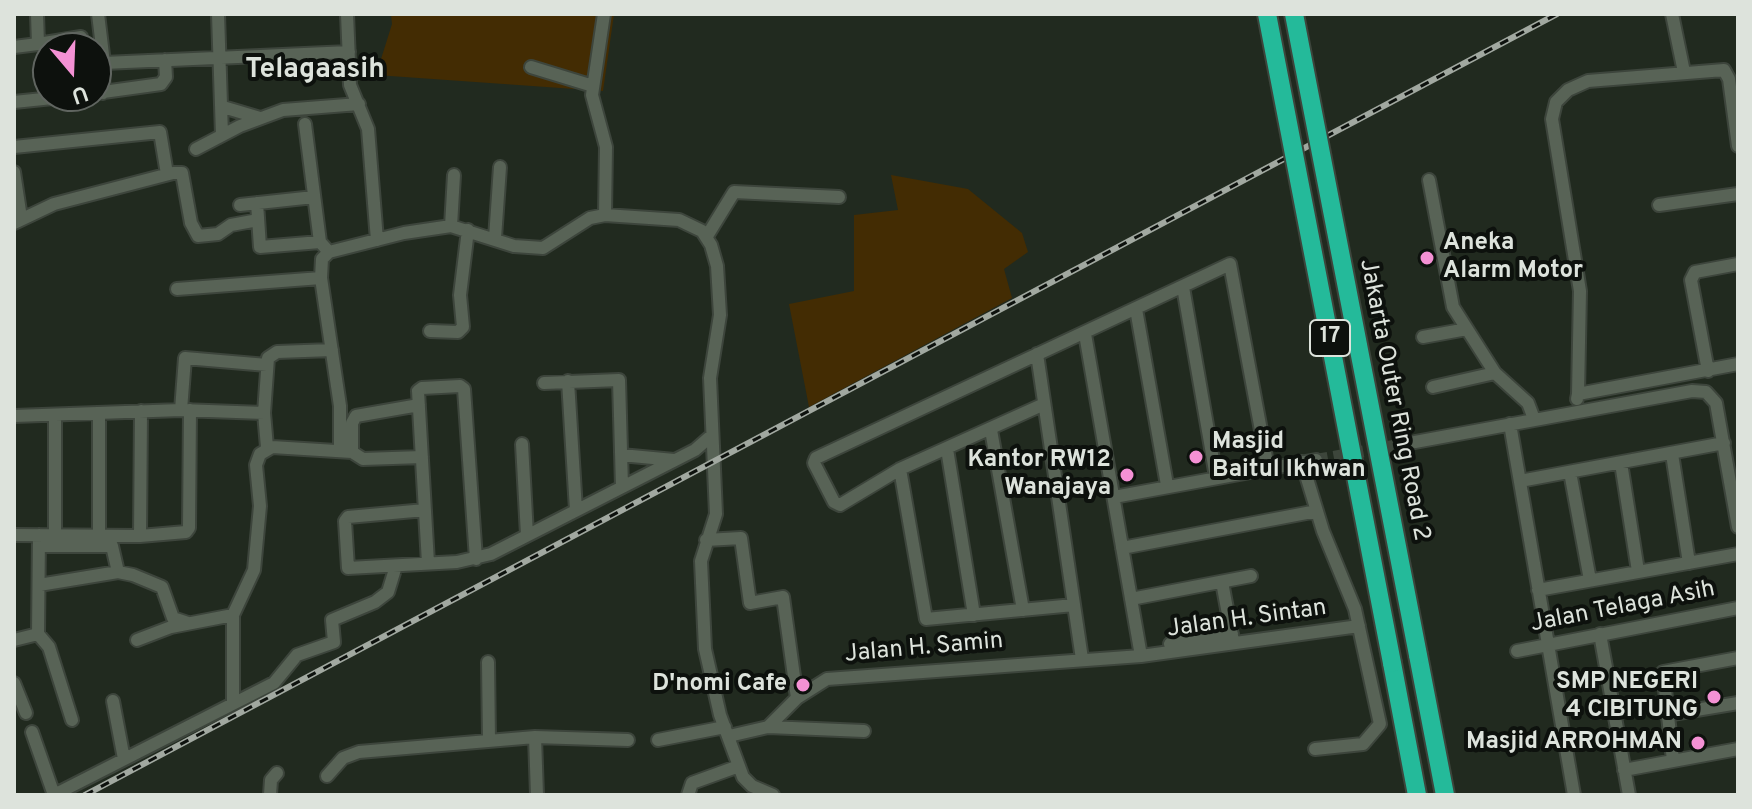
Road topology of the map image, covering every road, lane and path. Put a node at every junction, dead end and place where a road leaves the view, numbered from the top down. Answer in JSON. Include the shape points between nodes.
{"nodes":[{"id":1,"x":218,"y":14,"type":"edge"},
{"id":2,"x":347,"y":14,"type":"edge"},
{"id":3,"x":604,"y":14,"type":"edge"},
{"id":4,"x":1267,"y":14,"type":"edge"},
{"id":5,"x":1294,"y":14,"type":"edge"},
{"id":6,"x":1672,"y":14,"type":"edge"},
{"id":7,"x":349,"y":52,"type":"junction"},
{"id":8,"x":220,"y":56,"type":"junction"},
{"id":9,"x":165,"y":60,"type":"junction"},
{"id":10,"x":112,"y":63,"type":"edge"},
{"id":11,"x":531,"y":67,"type":"dead end"},
{"id":12,"x":1684,"y":72,"type":"junction"},
{"id":13,"x":593,"y":86,"type":"junction"},
{"id":14,"x":112,"y":91,"type":"edge"},
{"id":15,"x":359,"y":104,"type":"junction"},
{"id":16,"x":223,"y":107,"type":"junction"},
{"id":17,"x":260,"y":118,"type":"junction"},
{"id":18,"x":305,"y":124,"type":"dead end"},
{"id":19,"x":222,"y":135,"type":"junction"},
{"id":20,"x":1738,"y":146,"type":"edge"},
{"id":21,"x":14,"y":147,"type":"edge"},
{"id":22,"x":196,"y":149,"type":"dead end"},
{"id":23,"x":500,"y":167,"type":"dead end"},
{"id":24,"x":14,"y":172,"type":"edge"},
{"id":25,"x":167,"y":174,"type":"junction"},
{"id":26,"x":454,"y":175,"type":"dead end"},
{"id":27,"x":1429,"y":180,"type":"dead end"},
{"id":28,"x":1738,"y":194,"type":"edge"},
{"id":29,"x":314,"y":197,"type":"junction"},
{"id":30,"x":839,"y":197,"type":"dead end"},
{"id":31,"x":257,"y":203,"type":"junction"},
{"id":32,"x":240,"y":205,"type":"dead end"},
{"id":33,"x":1659,"y":205,"type":"dead end"},
{"id":34,"x":605,"y":215,"type":"junction"},
{"id":35,"x":18,"y":220,"type":"edge"},
{"id":36,"x":258,"y":220,"type":"junction"},
{"id":37,"x":451,"y":226,"type":"junction"},
{"id":38,"x":468,"y":230,"type":"junction"},
{"id":39,"x":707,"y":236,"type":"junction"},
{"id":40,"x":495,"y":238,"type":"junction"},
{"id":41,"x":377,"y":240,"type":"junction"},
{"id":42,"x":320,"y":242,"type":"junction"},
{"id":43,"x":329,"y":252,"type":"junction"},
{"id":44,"x":1738,"y":264,"type":"edge"},
{"id":45,"x":321,"y":278,"type":"junction"},
{"id":46,"x":1183,"y":287,"type":"junction"},
{"id":47,"x":177,"y":289,"type":"dead end"},
{"id":48,"x":1136,"y":309,"type":"junction"},
{"id":49,"x":1467,"y":329,"type":"junction"},
{"id":50,"x":430,"y":331,"type":"dead end"},
{"id":51,"x":1085,"y":334,"type":"junction"},
{"id":52,"x":1423,"y":337,"type":"dead end"},
{"id":53,"x":332,"y":350,"type":"junction"},
{"id":54,"x":1037,"y":354,"type":"junction"},
{"id":55,"x":1738,"y":364,"type":"edge"},
{"id":56,"x":267,"y":365,"type":"junction"},
{"id":57,"x":1708,"y":371,"type":"junction"},
{"id":58,"x":1495,"y":373,"type":"junction"},
{"id":59,"x":568,"y":381,"type":"junction"},
{"id":60,"x":544,"y":383,"type":"dead end"},
{"id":61,"x":1433,"y":387,"type":"dead end"},
{"id":62,"x":1578,"y":394,"type":"junction"},
{"id":63,"x":419,"y":405,"type":"junction"},
{"id":64,"x":1042,"y":405,"type":"junction"},
{"id":65,"x":185,"y":410,"type":"junction"},
{"id":66,"x":141,"y":411,"type":"junction"},
{"id":67,"x":99,"y":413,"type":"junction"},
{"id":68,"x":264,"y":413,"type":"junction"},
{"id":69,"x":1571,"y":413,"type":"junction"},
{"id":70,"x":55,"y":415,"type":"junction"},
{"id":71,"x":14,"y":416,"type":"edge"},
{"id":72,"x":1534,"y":419,"type":"junction"},
{"id":73,"x":1510,"y":424,"type":"junction"},
{"id":74,"x":991,"y":430,"type":"junction"},
{"id":75,"x":711,"y":436,"type":"junction"},
{"id":76,"x":1415,"y":442,"type":"tunnel mouth"},
{"id":77,"x":1724,"y":443,"type":"junction"},
{"id":78,"x":522,"y":444,"type":"dead end"},
{"id":79,"x":267,"y":447,"type":"junction"},
{"id":80,"x":947,"y":449,"type":"junction"},
{"id":81,"x":346,"y":451,"type":"junction"},
{"id":82,"x":1672,"y":454,"type":"junction"},
{"id":83,"x":621,"y":455,"type":"junction"},
{"id":84,"x":422,"y":457,"type":"junction"},
{"id":85,"x":675,"y":460,"type":"junction"},
{"id":86,"x":1316,"y":460,"type":"tunnel mouth"},
{"id":87,"x":1302,"y":462,"type":"junction"},
{"id":88,"x":1621,"y":463,"type":"junction"},
{"id":89,"x":1268,"y":468,"type":"junction"},
{"id":90,"x":900,"y":469,"type":"junction"},
{"id":91,"x":1570,"y":472,"type":"junction"},
{"id":92,"x":1216,"y":477,"type":"junction"},
{"id":93,"x":1520,"y":481,"type":"junction"},
{"id":94,"x":1167,"y":485,"type":"junction"},
{"id":95,"x":622,"y":487,"type":"junction"},
{"id":96,"x":1114,"y":497,"type":"junction"},
{"id":97,"x":425,"y":510,"type":"junction"},
{"id":98,"x":576,"y":510,"type":"junction"},
{"id":99,"x":1317,"y":511,"type":"junction"},
{"id":100,"x":1738,"y":527,"type":"edge"},
{"id":101,"x":14,"y":535,"type":"edge"},
{"id":102,"x":55,"y":535,"type":"junction"},
{"id":103,"x":527,"y":535,"type":"junction"},
{"id":104,"x":99,"y":536,"type":"junction"},
{"id":105,"x":140,"y":536,"type":"junction"},
{"id":106,"x":39,"y":540,"type":"junction"},
{"id":107,"x":706,"y":540,"type":"junction"},
{"id":108,"x":1122,"y":548,"type":"junction"},
{"id":109,"x":1738,"y":554,"type":"edge"},
{"id":110,"x":476,"y":559,"type":"junction"},
{"id":111,"x":428,"y":563,"type":"junction"},
{"id":112,"x":1689,"y":563,"type":"junction"},
{"id":113,"x":396,"y":566,"type":"junction"},
{"id":114,"x":1638,"y":571,"type":"junction"},
{"id":115,"x":118,"y":572,"type":"junction"},
{"id":116,"x":1251,"y":576,"type":"dead end"},
{"id":117,"x":1590,"y":580,"type":"junction"},
{"id":118,"x":1222,"y":582,"type":"junction"},
{"id":119,"x":39,"y":585,"type":"junction"},
{"id":120,"x":1538,"y":590,"type":"junction"},
{"id":121,"x":1131,"y":599,"type":"junction"},
{"id":122,"x":1074,"y":605,"type":"junction"},
{"id":123,"x":1738,"y":608,"type":"edge"},
{"id":124,"x":1023,"y":610,"type":"junction"},
{"id":125,"x":233,"y":615,"type":"junction"},
{"id":126,"x":974,"y":615,"type":"junction"},
{"id":127,"x":188,"y":623,"type":"junction"},
{"id":128,"x":1359,"y":626,"type":"junction"},
{"id":129,"x":38,"y":634,"type":"junction"},
{"id":130,"x":1600,"y":634,"type":"junction"},
{"id":131,"x":1233,"y":639,"type":"junction"},
{"id":132,"x":14,"y":640,"type":"edge"},
{"id":133,"x":137,"y":640,"type":"dead end"},
{"id":134,"x":1547,"y":643,"type":"junction"},
{"id":135,"x":1517,"y":651,"type":"dead end"},
{"id":136,"x":1140,"y":652,"type":"junction"},
{"id":137,"x":1738,"y":658,"type":"edge"},
{"id":138,"x":1082,"y":659,"type":"junction"},
{"id":139,"x":488,"y":662,"type":"dead end"},
{"id":140,"x":14,"y":683,"type":"edge"},
{"id":141,"x":797,"y":698,"type":"junction"},
{"id":142,"x":113,"y":701,"type":"dead end"},
{"id":143,"x":233,"y":703,"type":"junction"},
{"id":144,"x":1738,"y":703,"type":"edge"},
{"id":145,"x":26,"y":713,"type":"dead end"},
{"id":146,"x":1666,"y":715,"type":"junction"},
{"id":147,"x":72,"y":720,"type":"dead end"},
{"id":148,"x":768,"y":727,"type":"junction"},
{"id":149,"x":864,"y":731,"type":"dead end"},
{"id":150,"x":32,"y":732,"type":"dead end"},
{"id":151,"x":727,"y":732,"type":"junction"},
{"id":152,"x":535,"y":737,"type":"junction"},
{"id":153,"x":489,"y":740,"type":"junction"},
{"id":154,"x":628,"y":740,"type":"dead end"},
{"id":155,"x":658,"y":740,"type":"dead end"},
{"id":156,"x":1315,"y":749,"type":"dead end"},
{"id":157,"x":1738,"y":749,"type":"edge"},
{"id":158,"x":124,"y":759,"type":"junction"},
{"id":159,"x":1673,"y":760,"type":"junction"},
{"id":160,"x":739,"y":766,"type":"junction"},
{"id":161,"x":1624,"y":770,"type":"junction"},
{"id":162,"x":277,"y":773,"type":"dead end"},
{"id":163,"x":327,"y":776,"type":"dead end"},
{"id":164,"x":54,"y":795,"type":"edge"},
{"id":165,"x":270,"y":795,"type":"edge"},
{"id":166,"x":537,"y":795,"type":"edge"},
{"id":167,"x":688,"y":795,"type":"edge"},
{"id":168,"x":773,"y":795,"type":"edge"},
{"id":169,"x":1417,"y":795,"type":"edge"},
{"id":170,"x":1445,"y":795,"type":"edge"},
{"id":171,"x":1574,"y":795,"type":"edge"},
{"id":172,"x":1629,"y":795,"type":"edge"}],
"edges":[{"from":1,"to":8,"type":"street"},
{"from":2,"to":7,"type":"street"},
{"from":3,"to":13,"type":"street"},
{"from":4,"to":169,"type":"highway","name":"Jakarta Outer Ring Road 2","number":"17","bridge":true},
{"from":5,"to":170,"type":"highway","name":"Jakarta Outer Ring Road 2","number":"17","bridge":true},
{"from":6,"to":12,"type":"street"},
{"from":7,"to":8,"type":"street"},
{"from":7,"to":15,"type":"street","via":[[350,85]]},
{"from":8,"to":9,"type":"street"},
{"from":8,"to":16,"type":"street"},
{"from":9,"to":10,"type":"street"},
{"from":9,"to":14,"type":"street","via":[[161,84]]},
{"from":11,"to":13,"type":"street"},
{"from":12,"to":20,"type":"street","via":[[1728,73]]},
{"from":12,"to":62,"type":"street","via":[[1588,81],[1560,95],[1554,107],[1556,152],[1580,291]]},
{"from":13,"to":34,"type":"street","via":[[606,147]]},
{"from":15,"to":17,"type":"street","via":[[304,107]]},
{"from":15,"to":41,"type":"street","via":[[368,129]]},
{"from":16,"to":17,"type":"street"},
{"from":16,"to":19,"type":"street"},
{"from":17,"to":19,"type":"street"},
{"from":18,"to":29,"type":"street"},
{"from":19,"to":22,"type":"street"},
{"from":21,"to":25,"type":"street","via":[[160,132]]},
{"from":23,"to":40,"type":"street"},
{"from":24,"to":35,"type":"street"},
{"from":25,"to":35,"type":"street","via":[[54,204]]},
{"from":25,"to":36,"type":"street","via":[[182,173],[198,236]]},
{"from":26,"to":37,"type":"street"},
{"from":27,"to":49,"type":"street","via":[[1453,307]]},
{"from":28,"to":33,"type":"street"},
{"from":29,"to":31,"type":"street"},
{"from":29,"to":42,"type":"street"},
{"from":30,"to":39,"type":"street","via":[[742,189],[729,197]]},
{"from":31,"to":32,"type":"street"},
{"from":31,"to":36,"type":"street"},
{"from":34,"to":39,"type":"street","via":[[679,220]]},
{"from":34,"to":40,"type":"street","via":[[590,218],[543,248]]},
{"from":36,"to":42,"type":"street","via":[[260,247]]},
{"from":37,"to":38,"type":"street"},
{"from":37,"to":41,"type":"street"},
{"from":38,"to":40,"type":"street"},
{"from":38,"to":50,"type":"street","via":[[460,295],[463,327],[458,332]]},
{"from":39,"to":75,"type":"street","via":[[720,300],[710,378]]},
{"from":41,"to":43,"type":"street"},
{"from":42,"to":43,"type":"street"},
{"from":43,"to":45,"type":"street","via":[[322,259]]},
{"from":44,"to":57,"type":"street","via":[[1695,272],[1691,280]]},
{"from":45,"to":47,"type":"street"},
{"from":45,"to":53,"type":"street"},
{"from":46,"to":48,"type":"street"},
{"from":46,"to":89,"type":"street","via":[[1230,264]]},
{"from":46,"to":92,"type":"street"},
{"from":48,"to":51,"type":"street"},
{"from":48,"to":94,"type":"street"},
{"from":49,"to":52,"type":"street"},
{"from":49,"to":58,"type":"street"},
{"from":51,"to":54,"type":"street"},
{"from":51,"to":96,"type":"street"},
{"from":53,"to":56,"type":"street","via":[[277,352]]},
{"from":53,"to":81,"type":"street"},
{"from":54,"to":64,"type":"street"},
{"from":54,"to":90,"type":"street","via":[[814,461],[839,505]]},
{"from":55,"to":57,"type":"street"},
{"from":56,"to":65,"type":"street","via":[[185,358]]},
{"from":56,"to":68,"type":"street"},
{"from":57,"to":62,"type":"street"},
{"from":58,"to":61,"type":"street"},
{"from":58,"to":72,"type":"street","via":[[1519,393]]},
{"from":59,"to":60,"type":"street"},
{"from":59,"to":83,"type":"street","via":[[619,380]]},
{"from":59,"to":98,"type":"street"},
{"from":62,"to":69,"type":"street"},
{"from":63,"to":81,"type":"street","via":[[356,416]]},
{"from":63,"to":84,"type":"street"},
{"from":63,"to":110,"type":"street","via":[[421,388],[464,389]]},
{"from":64,"to":74,"type":"street"},
{"from":64,"to":122,"type":"street"},
{"from":65,"to":66,"type":"street"},
{"from":65,"to":68,"type":"street"},
{"from":65,"to":105,"type":"street","via":[[189,528]]},
{"from":66,"to":67,"type":"street"},
{"from":66,"to":105,"type":"street"},
{"from":67,"to":70,"type":"street"},
{"from":67,"to":104,"type":"street"},
{"from":68,"to":79,"type":"street"},
{"from":69,"to":72,"type":"street"},
{"from":69,"to":77,"type":"street","via":[[1706,392],[1716,403]]},
{"from":70,"to":71,"type":"street"},
{"from":70,"to":102,"type":"street"},
{"from":72,"to":73,"type":"street"},
{"from":73,"to":76,"type":"street"},
{"from":73,"to":93,"type":"street"},
{"from":74,"to":80,"type":"street"},
{"from":74,"to":124,"type":"street"},
{"from":75,"to":85,"type":"street"},
{"from":75,"to":107,"type":"street","via":[[716,514]]},
{"from":77,"to":82,"type":"street"},
{"from":77,"to":100,"type":"street"},
{"from":78,"to":103,"type":"street"},
{"from":79,"to":81,"type":"street"},
{"from":79,"to":125,"type":"street","via":[[256,465],[260,506],[254,570]]},
{"from":80,"to":90,"type":"street"},
{"from":80,"to":126,"type":"street"},
{"from":81,"to":84,"type":"street","via":[[363,459]]},
{"from":82,"to":88,"type":"street"},
{"from":82,"to":112,"type":"street"},
{"from":83,"to":85,"type":"street"},
{"from":83,"to":95,"type":"street"},
{"from":84,"to":97,"type":"street"},
{"from":85,"to":95,"type":"street"},
{"from":86,"to":87,"type":"street"},
{"from":87,"to":89,"type":"street"},
{"from":87,"to":99,"type":"street","name":"Jalan H. Sintan"},
{"from":88,"to":91,"type":"street"},
{"from":88,"to":114,"type":"street"},
{"from":89,"to":92,"type":"street"},
{"from":90,"to":126,"type":"street","via":[[926,618]]},
{"from":91,"to":93,"type":"street"},
{"from":91,"to":117,"type":"street"},
{"from":92,"to":94,"type":"street"},
{"from":93,"to":120,"type":"street"},
{"from":94,"to":96,"type":"street"},
{"from":95,"to":98,"type":"street"},
{"from":96,"to":108,"type":"street"},
{"from":97,"to":111,"type":"street"},
{"from":97,"to":113,"type":"street","via":[[346,519],[349,569]]},
{"from":98,"to":103,"type":"street"},
{"from":99,"to":108,"type":"street"},
{"from":99,"to":128,"type":"street","name":"Jalan H. Sintan"},
{"from":101,"to":106,"type":"street"},
{"from":102,"to":104,"type":"street"},
{"from":102,"to":106,"type":"street"},
{"from":103,"to":110,"type":"street"},
{"from":104,"to":105,"type":"street"},
{"from":106,"to":115,"type":"street","via":[[112,546]]},
{"from":106,"to":119,"type":"street"},
{"from":107,"to":141,"type":"street","via":[[741,538],[750,603],[783,597]]},
{"from":107,"to":151,"type":"street","via":[[701,561],[705,649]]},
{"from":108,"to":121,"type":"street"},
{"from":109,"to":112,"type":"street"},
{"from":110,"to":111,"type":"street"},
{"from":111,"to":113,"type":"street"},
{"from":112,"to":114,"type":"street"},
{"from":113,"to":143,"type":"street","via":[[392,586],[381,599],[332,620],[334,642],[297,655],[274,683]]},
{"from":114,"to":117,"type":"street"},
{"from":115,"to":119,"type":"street"},
{"from":115,"to":127,"type":"street","via":[[162,587],[173,618]]},
{"from":116,"to":118,"type":"street"},
{"from":117,"to":120,"type":"street"},
{"from":118,"to":121,"type":"street"},
{"from":118,"to":131,"type":"street"},
{"from":119,"to":129,"type":"street"},
{"from":120,"to":134,"type":"street"},
{"from":121,"to":136,"type":"street"},
{"from":122,"to":124,"type":"street"},
{"from":122,"to":138,"type":"street"},
{"from":123,"to":130,"type":"street","name":"Jalan Telaga Asih"},
{"from":124,"to":126,"type":"street"},
{"from":125,"to":127,"type":"street"},
{"from":125,"to":143,"type":"street"},
{"from":127,"to":133,"type":"street"},
{"from":128,"to":131,"type":"street","name":"Jalan H. Sintan"},
{"from":128,"to":156,"type":"street","name":"Jalan H. Sintan","via":[[1380,724],[1363,744]]},
{"from":129,"to":132,"type":"street"},
{"from":129,"to":147,"type":"street","via":[[49,647]]},
{"from":130,"to":134,"type":"street","name":"Jalan Telaga Asih"},
{"from":130,"to":161,"type":"street"},
{"from":131,"to":136,"type":"street","name":"Jalan H. Sintan"},
{"from":134,"to":135,"type":"street","name":"Jalan Telaga Asih"},
{"from":134,"to":171,"type":"street"},
{"from":136,"to":138,"type":"street","name":"Jalan H. Samin"},
{"from":137,"to":146,"type":"street","via":[[1663,672]]},
{"from":138,"to":141,"type":"street","name":"Jalan H. Samin","via":[[827,679]]},
{"from":139,"to":153,"type":"street"},
{"from":140,"to":145,"type":"street"},
{"from":141,"to":148,"type":"street","name":"Jalan H. Samin"},
{"from":142,"to":158,"type":"street"},
{"from":143,"to":158,"type":"street"},
{"from":144,"to":146,"type":"street"},
{"from":146,"to":159,"type":"street"},
{"from":148,"to":149,"type":"street"},
{"from":148,"to":151,"type":"street"},
{"from":150,"to":164,"type":"street"},
{"from":151,"to":155,"type":"street"},
{"from":151,"to":160,"type":"street"},
{"from":152,"to":153,"type":"street"},
{"from":152,"to":154,"type":"street"},
{"from":152,"to":166,"type":"street"},
{"from":153,"to":163,"type":"street","via":[[359,752],[343,758]]},
{"from":157,"to":159,"type":"street"},
{"from":158,"to":164,"type":"street"},
{"from":159,"to":161,"type":"street"},
{"from":160,"to":167,"type":"street","via":[[692,783]]},
{"from":160,"to":168,"type":"street","via":[[747,782]]},
{"from":161,"to":172,"type":"street"},
{"from":162,"to":165,"type":"street"}]}
